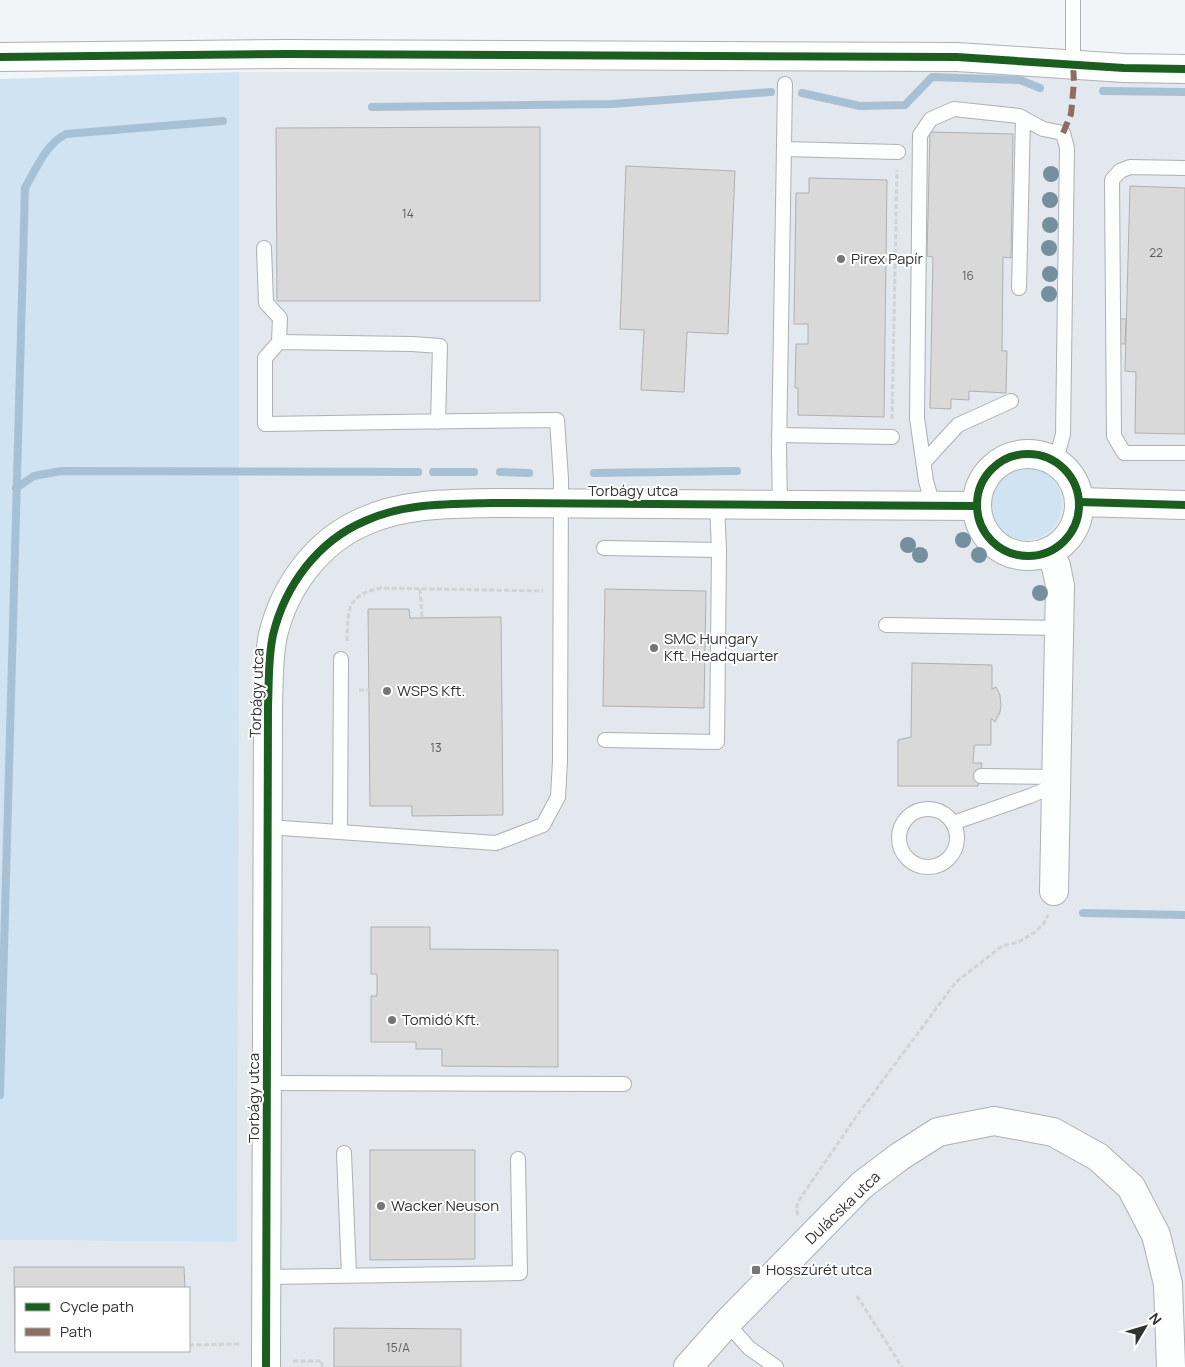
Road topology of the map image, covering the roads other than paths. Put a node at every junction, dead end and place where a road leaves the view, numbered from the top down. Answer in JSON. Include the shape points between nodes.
{"nodes":[{"id":1,"x":1073,"y":0,"type":"edge"},
{"id":2,"x":0,"y":57,"type":"edge"},
{"id":3,"x":1073,"y":64,"type":"junction"},
{"id":4,"x":1185,"y":69,"type":"edge"},
{"id":5,"x":785,"y":84,"type":"dead end"},
{"id":6,"x":1023,"y":118,"type":"junction"},
{"id":7,"x":784,"y":148,"type":"junction"},
{"id":8,"x":898,"y":152,"type":"road end"},
{"id":9,"x":1185,"y":168,"type":"edge"},
{"id":10,"x":264,"y":248,"type":"dead end"},
{"id":11,"x":1019,"y":288,"type":"dead end"},
{"id":12,"x":279,"y":342,"type":"junction"},
{"id":13,"x":1011,"y":401,"type":"dead end"},
{"id":14,"x":438,"y":422,"type":"junction"},
{"id":15,"x":779,"y":435,"type":"junction"},
{"id":16,"x":892,"y":437,"type":"road end"},
{"id":17,"x":1185,"y":453,"type":"edge"},
{"id":18,"x":1052,"y":460,"type":"junction"},
{"id":19,"x":924,"y":462,"type":"junction"},
{"id":20,"x":1079,"y":502,"type":"junction"},
{"id":21,"x":562,"y":504,"type":"junction"},
{"id":22,"x":717,"y":505,"type":"junction"},
{"id":23,"x":780,"y":505,"type":"junction"},
{"id":24,"x":1185,"y":505,"type":"edge"},
{"id":25,"x":933,"y":506,"type":"junction"},
{"id":26,"x":977,"y":506,"type":"junction"},
{"id":27,"x":604,"y":548,"type":"dead end"},
{"id":28,"x":719,"y":550,"type":"junction"},
{"id":29,"x":1048,"y":552,"type":"junction"},
{"id":30,"x":886,"y":625,"type":"dead end"},
{"id":31,"x":1059,"y":628,"type":"junction"},
{"id":32,"x":341,"y":659,"type":"road end"},
{"id":33,"x":605,"y":740,"type":"dead end"},
{"id":34,"x":981,"y":776,"type":"dead end"},
{"id":35,"x":1056,"y":781,"type":"junction"},
{"id":36,"x":953,"y":823,"type":"junction"},
{"id":37,"x":268,"y":826,"type":"junction"},
{"id":38,"x":340,"y":831,"type":"junction"},
{"id":39,"x":1054,"y":891,"type":"road end"},
{"id":40,"x":267,"y":1083,"type":"junction"},
{"id":41,"x":624,"y":1084,"type":"dead end"},
{"id":42,"x":344,"y":1153,"type":"dead end"},
{"id":43,"x":518,"y":1159,"type":"dead end"},
{"id":44,"x":349,"y":1275,"type":"junction"},
{"id":45,"x":267,"y":1277,"type":"junction"},
{"id":46,"x":727,"y":1323,"type":"junction"},
{"id":47,"x":279,"y":1364,"type":"edge"},
{"id":48,"x":688,"y":1367,"type":"edge"},
{"id":49,"x":776,"y":1367,"type":"edge"},
{"id":50,"x":1171,"y":1367,"type":"edge"}],
"edges":[{"from":1,"to":3,"type":"lane"},
{"from":2,"to":3,"type":"street","via":[[297,54],[957,57]]},
{"from":3,"to":4,"type":"street"},
{"from":5,"to":7,"type":"lane"},
{"from":6,"to":11,"type":"lane"},
{"from":6,"to":18,"type":"lane","via":[[1044,129],[1063,133],[1067,148],[1063,434]]},
{"from":6,"to":19,"type":"lane","via":[[954,109],[931,119],[920,135],[917,418]]},
{"from":7,"to":8,"type":"lane"},
{"from":7,"to":15,"type":"lane"},
{"from":9,"to":17,"type":"lane","via":[[1130,167],[1120,171],[1112,180],[1114,436],[1124,453]]},
{"from":10,"to":12,"type":"lane","via":[[266,303],[280,318]]},
{"from":12,"to":14,"type":"lane","via":[[440,346]]},
{"from":12,"to":14,"type":"lane","via":[[265,358],[265,424]]},
{"from":13,"to":19,"type":"lane","via":[[958,425]]},
{"from":14,"to":21,"type":"lane","via":[[557,420]]},
{"from":15,"to":16,"type":"lane"},
{"from":15,"to":23,"type":"lane"},
{"from":18,"to":20,"type":"street","via":[[1075,485]]},
{"from":18,"to":26,"type":"street","via":[[1032,454],[1011,457],[993,468],[981,485]]},
{"from":19,"to":25,"type":"lane"},
{"from":20,"to":24,"type":"street"},
{"from":20,"to":29,"type":"street","via":[[1071,532]]},
{"from":21,"to":22,"type":"street","name":"Torbágy utca"},
{"from":21,"to":37,"type":"street","name":"Torbágy utca","via":[[418,507],[366,520],[319,551],[290,589],[273,636],[268,706]]},
{"from":21,"to":38,"type":"lane","via":[[558,797],[543,825],[496,842]]},
{"from":22,"to":23,"type":"street","name":"Torbágy utca"},
{"from":22,"to":28,"type":"lane"},
{"from":23,"to":25,"type":"street","name":"Torbágy utca"},
{"from":25,"to":26,"type":"street","name":"Torbágy utca"},
{"from":26,"to":29,"type":"street","via":[[981,525],[992,542],[1008,553],[1028,556]]},
{"from":27,"to":28,"type":"lane"},
{"from":28,"to":33,"type":"lane","via":[[717,742]]},
{"from":29,"to":31,"type":"street","via":[[1058,574]]},
{"from":30,"to":31,"type":"lane"},
{"from":31,"to":35,"type":"street"},
{"from":32,"to":38,"type":"lane"},
{"from":34,"to":35,"type":"lane"},
{"from":35,"to":36,"type":"lane","via":[[1030,796]]},
{"from":35,"to":39,"type":"street"},
{"from":36,"to":36,"type":"lane","via":[[957,839],[955,850],[948,859],[939,865],[926,867],[914,864],[904,856],[899,832],[910,814],[920,809],[931,809],[941,812]]},
{"from":37,"to":38,"type":"lane"},
{"from":37,"to":40,"type":"street","name":"Torbágy utca"},
{"from":40,"to":41,"type":"lane"},
{"from":40,"to":45,"type":"street","name":"Torbágy utca"},
{"from":42,"to":44,"type":"lane"},
{"from":43,"to":44,"type":"lane","via":[[520,1273]]},
{"from":44,"to":45,"type":"lane"},
{"from":45,"to":47,"type":"street","name":"Torbágy utca"},
{"from":46,"to":48,"type":"street","name":"Dulácska utca"},
{"from":46,"to":49,"type":"lane","via":[[748,1348]]},
{"from":46,"to":50,"type":"street","name":"Dulácska utca","via":[[862,1186],[900,1156],[938,1132],[994,1121],[1053,1132],[1098,1157],[1131,1187],[1156,1235],[1168,1284]]}]}
